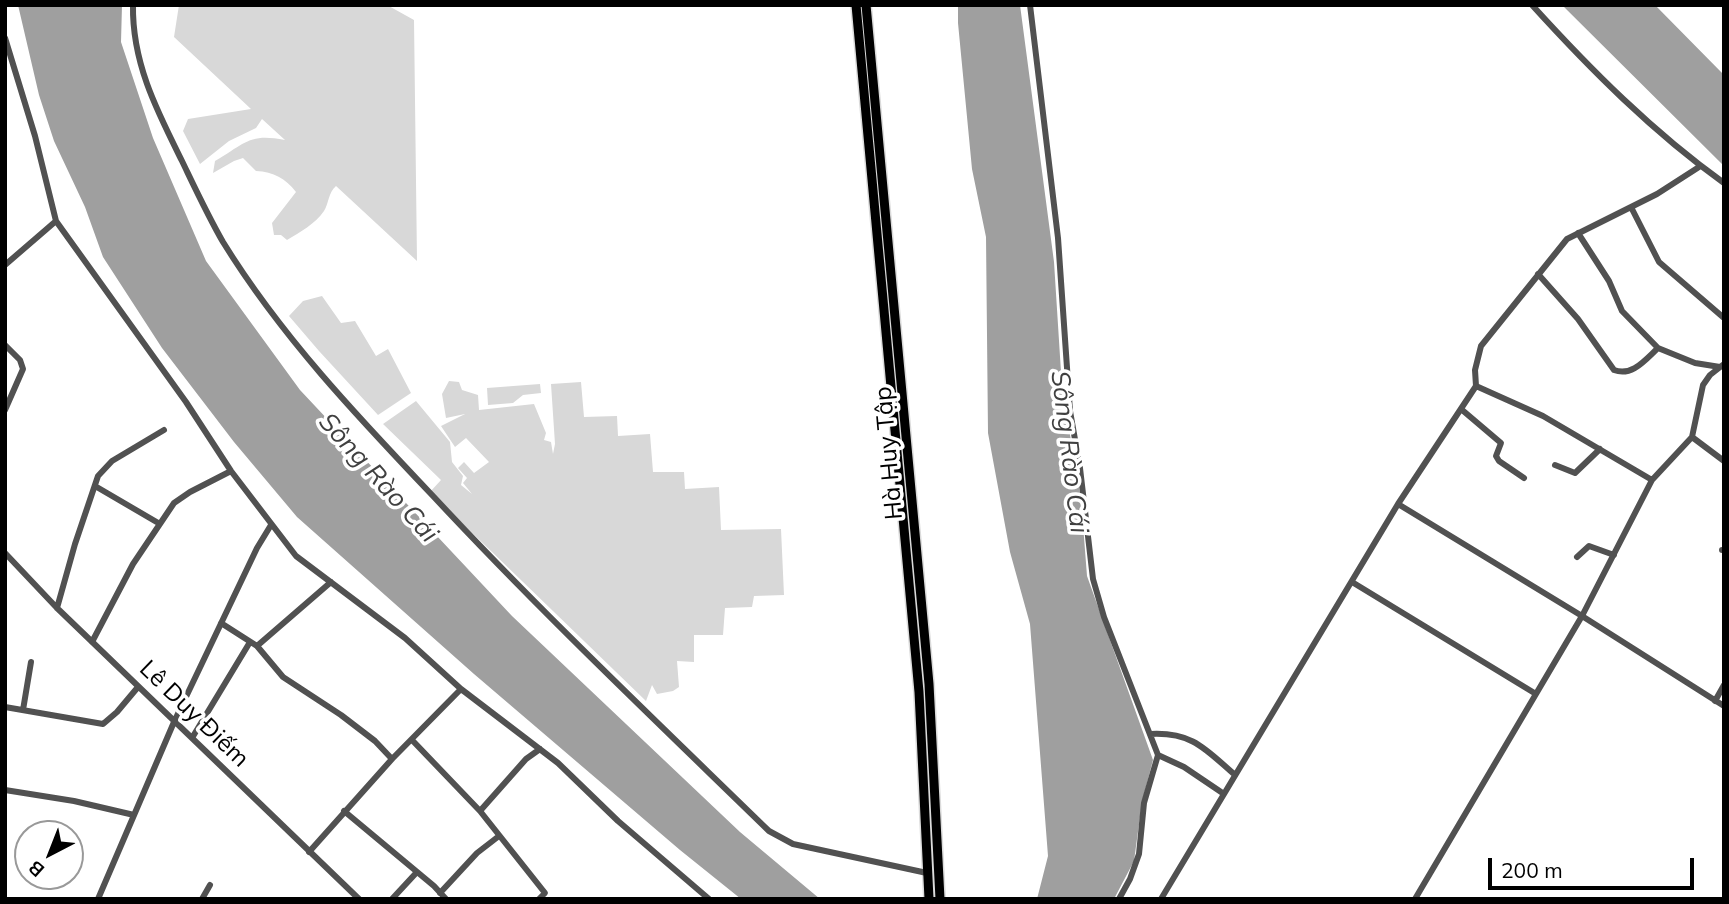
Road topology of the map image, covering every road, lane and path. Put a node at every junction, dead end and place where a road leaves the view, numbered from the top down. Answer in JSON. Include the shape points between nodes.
{"nodes":[{"id":1,"x":134,"y":5,"type":"edge"},
{"id":2,"x":856,"y":5,"type":"edge"},
{"id":3,"x":866,"y":5,"type":"edge"},
{"id":4,"x":1030,"y":5,"type":"edge"},
{"id":5,"x":1531,"y":5,"type":"edge"},
{"id":6,"x":5,"y":38,"type":"edge"},
{"id":7,"x":1699,"y":167,"type":"junction"},
{"id":8,"x":1724,"y":183,"type":"edge"},
{"id":9,"x":1631,"y":207,"type":"junction"},
{"id":10,"x":56,"y":220,"type":"junction"},
{"id":11,"x":1578,"y":233,"type":"junction"},
{"id":12,"x":5,"y":265,"type":"edge"},
{"id":13,"x":1538,"y":274,"type":"junction"},
{"id":14,"x":1724,"y":318,"type":"edge"},
{"id":15,"x":5,"y":345,"type":"edge"},
{"id":16,"x":1658,"y":348,"type":"junction"},
{"id":17,"x":1722,"y":365,"type":"edge"},
{"id":18,"x":1476,"y":386,"type":"junction"},
{"id":19,"x":6,"y":406,"type":"edge"},
{"id":20,"x":1461,"y":409,"type":"junction"},
{"id":21,"x":164,"y":429,"type":"dead end"},
{"id":22,"x":1692,"y":437,"type":"junction"},
{"id":23,"x":1600,"y":449,"type":"junction"},
{"id":24,"x":1724,"y":461,"type":"edge"},
{"id":25,"x":1555,"y":465,"type":"dead end"},
{"id":26,"x":231,"y":471,"type":"junction"},
{"id":27,"x":1524,"y":478,"type":"dead end"},
{"id":28,"x":1652,"y":481,"type":"junction"},
{"id":29,"x":95,"y":486,"type":"junction"},
{"id":30,"x":1398,"y":504,"type":"junction"},
{"id":31,"x":160,"y":524,"type":"junction"},
{"id":32,"x":271,"y":525,"type":"junction"},
{"id":33,"x":5,"y":553,"type":"edge"},
{"id":34,"x":1614,"y":555,"type":"junction"},
{"id":35,"x":1577,"y":557,"type":"dead end"},
{"id":36,"x":331,"y":582,"type":"junction"},
{"id":37,"x":1352,"y":582,"type":"junction"},
{"id":38,"x":57,"y":608,"type":"junction"},
{"id":39,"x":1582,"y":616,"type":"junction"},
{"id":40,"x":221,"y":623,"type":"junction"},
{"id":41,"x":92,"y":642,"type":"junction"},
{"id":42,"x":254,"y":644,"type":"junction"},
{"id":43,"x":32,"y":662,"type":"dead end"},
{"id":44,"x":1724,"y":685,"type":"edge"},
{"id":45,"x":138,"y":687,"type":"junction"},
{"id":46,"x":461,"y":689,"type":"junction"},
{"id":47,"x":1536,"y":694,"type":"junction"},
{"id":48,"x":1715,"y":701,"type":"junction"},
{"id":49,"x":1724,"y":706,"type":"edge"},
{"id":50,"x":5,"y":707,"type":"edge"},
{"id":51,"x":23,"y":710,"type":"junction"},
{"id":52,"x":174,"y":722,"type":"junction"},
{"id":53,"x":1151,"y":734,"type":"junction"},
{"id":54,"x":192,"y":738,"type":"junction"},
{"id":55,"x":412,"y":740,"type":"junction"},
{"id":56,"x":540,"y":749,"type":"junction"},
{"id":57,"x":1158,"y":755,"type":"junction"},
{"id":58,"x":392,"y":759,"type":"junction"},
{"id":59,"x":1235,"y":775,"type":"junction"},
{"id":60,"x":5,"y":790,"type":"edge"},
{"id":61,"x":1224,"y":794,"type":"junction"},
{"id":62,"x":344,"y":811,"type":"junction"},
{"id":63,"x":480,"y":811,"type":"junction"},
{"id":64,"x":134,"y":815,"type":"junction"},
{"id":65,"x":499,"y":836,"type":"junction"},
{"id":66,"x":309,"y":852,"type":"junction"},
{"id":67,"x":417,"y":872,"type":"junction"},
{"id":68,"x":927,"y":873,"type":"junction"},
{"id":69,"x":210,"y":885,"type":"dead end"},
{"id":70,"x":697,"y":889,"type":"junction"},
{"id":71,"x":443,"y":896,"type":"edge"},
{"id":72,"x":97,"y":899,"type":"edge"},
{"id":73,"x":202,"y":899,"type":"edge"},
{"id":74,"x":359,"y":899,"type":"edge"},
{"id":75,"x":392,"y":899,"type":"edge"},
{"id":76,"x":539,"y":899,"type":"edge"},
{"id":77,"x":695,"y":899,"type":"edge"},
{"id":78,"x":709,"y":899,"type":"edge"},
{"id":79,"x":929,"y":899,"type":"edge"},
{"id":80,"x":940,"y":899,"type":"edge"},
{"id":81,"x":1119,"y":899,"type":"edge"},
{"id":82,"x":1161,"y":899,"type":"edge"},
{"id":83,"x":1415,"y":899,"type":"edge"}],
"edges":[{"from":1,"to":68,"type":"street","via":[[137,51],[147,88],[211,218],[238,264],[323,379],[478,545],[769,831],[793,844]]},
{"from":2,"to":68,"type":"main road","name":"Hà Huy Tập","via":[[919,692]]},
{"from":3,"to":80,"type":"main road","name":"Hà Huy Tập","via":[[929,684]]},
{"from":4,"to":53,"type":"street","via":[[1058,237],[1070,411],[1093,579]]},
{"from":5,"to":7,"type":"street"},
{"from":6,"to":10,"type":"street"},
{"from":7,"to":8,"type":"street"},
{"from":7,"to":9,"type":"street"},
{"from":9,"to":11,"type":"street"},
{"from":9,"to":14,"type":"street","via":[[1659,262]]},
{"from":10,"to":12,"type":"street"},
{"from":10,"to":26,"type":"street"},
{"from":11,"to":13,"type":"street","via":[[1567,239]]},
{"from":11,"to":16,"type":"street","via":[[1627,318]]},
{"from":13,"to":16,"type":"street","via":[[1614,370],[1633,370]]},
{"from":13,"to":18,"type":"street","via":[[1480,346]]},
{"from":15,"to":19,"type":"street","via":[[23,365]]},
{"from":16,"to":17,"type":"street","via":[[1695,363]]},
{"from":17,"to":22,"type":"street","via":[[1703,385]]},
{"from":18,"to":20,"type":"street"},
{"from":18,"to":23,"type":"street","via":[[1543,416]]},
{"from":20,"to":27,"type":"street","via":[[1501,443],[1496,456],[1499,461]]},
{"from":20,"to":30,"type":"street"},
{"from":21,"to":29,"type":"street","via":[[107,465]]},
{"from":22,"to":24,"type":"street"},
{"from":22,"to":28,"type":"street"},
{"from":23,"to":25,"type":"street","via":[[1575,473]]},
{"from":23,"to":28,"type":"street"},
{"from":26,"to":31,"type":"street","via":[[179,499]]},
{"from":26,"to":32,"type":"street"},
{"from":28,"to":34,"type":"street"},
{"from":29,"to":31,"type":"street"},
{"from":29,"to":38,"type":"street"},
{"from":30,"to":37,"type":"street"},
{"from":30,"to":39,"type":"street"},
{"from":31,"to":41,"type":"street"},
{"from":32,"to":36,"type":"street","via":[[296,556]]},
{"from":32,"to":40,"type":"street"},
{"from":33,"to":38,"type":"street","name":"Lê Duy Điếm"},
{"from":34,"to":35,"type":"street","via":[[1589,546]]},
{"from":34,"to":39,"type":"street"},
{"from":36,"to":42,"type":"street"},
{"from":36,"to":46,"type":"street","via":[[405,638]]},
{"from":37,"to":47,"type":"street"},
{"from":37,"to":59,"type":"street"},
{"from":38,"to":41,"type":"street","name":"Lê Duy Điếm"},
{"from":39,"to":47,"type":"street"},
{"from":39,"to":48,"type":"street"},
{"from":40,"to":42,"type":"street"},
{"from":40,"to":52,"type":"street"},
{"from":41,"to":45,"type":"street","name":"Lê Duy Điếm"},
{"from":42,"to":54,"type":"street"},
{"from":42,"to":58,"type":"street","via":[[283,677],[341,715]]},
{"from":43,"to":51,"type":"street"},
{"from":44,"to":48,"type":"street"},
{"from":45,"to":51,"type":"street","via":[[103,724]]},
{"from":45,"to":52,"type":"street","name":"Lê Duy Điếm"},
{"from":46,"to":55,"type":"street"},
{"from":46,"to":56,"type":"street"},
{"from":47,"to":83,"type":"street"},
{"from":48,"to":49,"type":"street"},
{"from":50,"to":51,"type":"street"},
{"from":52,"to":54,"type":"street","name":"Lê Duy Điếm"},
{"from":52,"to":64,"type":"street"},
{"from":53,"to":57,"type":"street"},
{"from":53,"to":59,"type":"street","via":[[1188,738]]},
{"from":54,"to":66,"type":"street","name":"Lê Duy Điếm"},
{"from":55,"to":58,"type":"street"},
{"from":55,"to":63,"type":"street"},
{"from":56,"to":63,"type":"street"},
{"from":56,"to":70,"type":"street"},
{"from":57,"to":61,"type":"street"},
{"from":57,"to":81,"type":"street","via":[[1144,803],[1139,854]]},
{"from":58,"to":62,"type":"street"},
{"from":59,"to":61,"type":"street"},
{"from":60,"to":64,"type":"street"},
{"from":61,"to":82,"type":"street"},
{"from":62,"to":66,"type":"street"},
{"from":62,"to":67,"type":"street"},
{"from":63,"to":65,"type":"street"},
{"from":64,"to":72,"type":"street"},
{"from":65,"to":71,"type":"street","via":[[477,853]]},
{"from":65,"to":76,"type":"street","via":[[545,893]]},
{"from":66,"to":74,"type":"street","name":"Lê Duy Điếm"},
{"from":67,"to":71,"type":"street"},
{"from":67,"to":75,"type":"street"},
{"from":68,"to":79,"type":"main road","name":"Hà Huy Tập"},
{"from":69,"to":73,"type":"street"},
{"from":70,"to":77,"type":"street"},
{"from":70,"to":78,"type":"street"}]}
